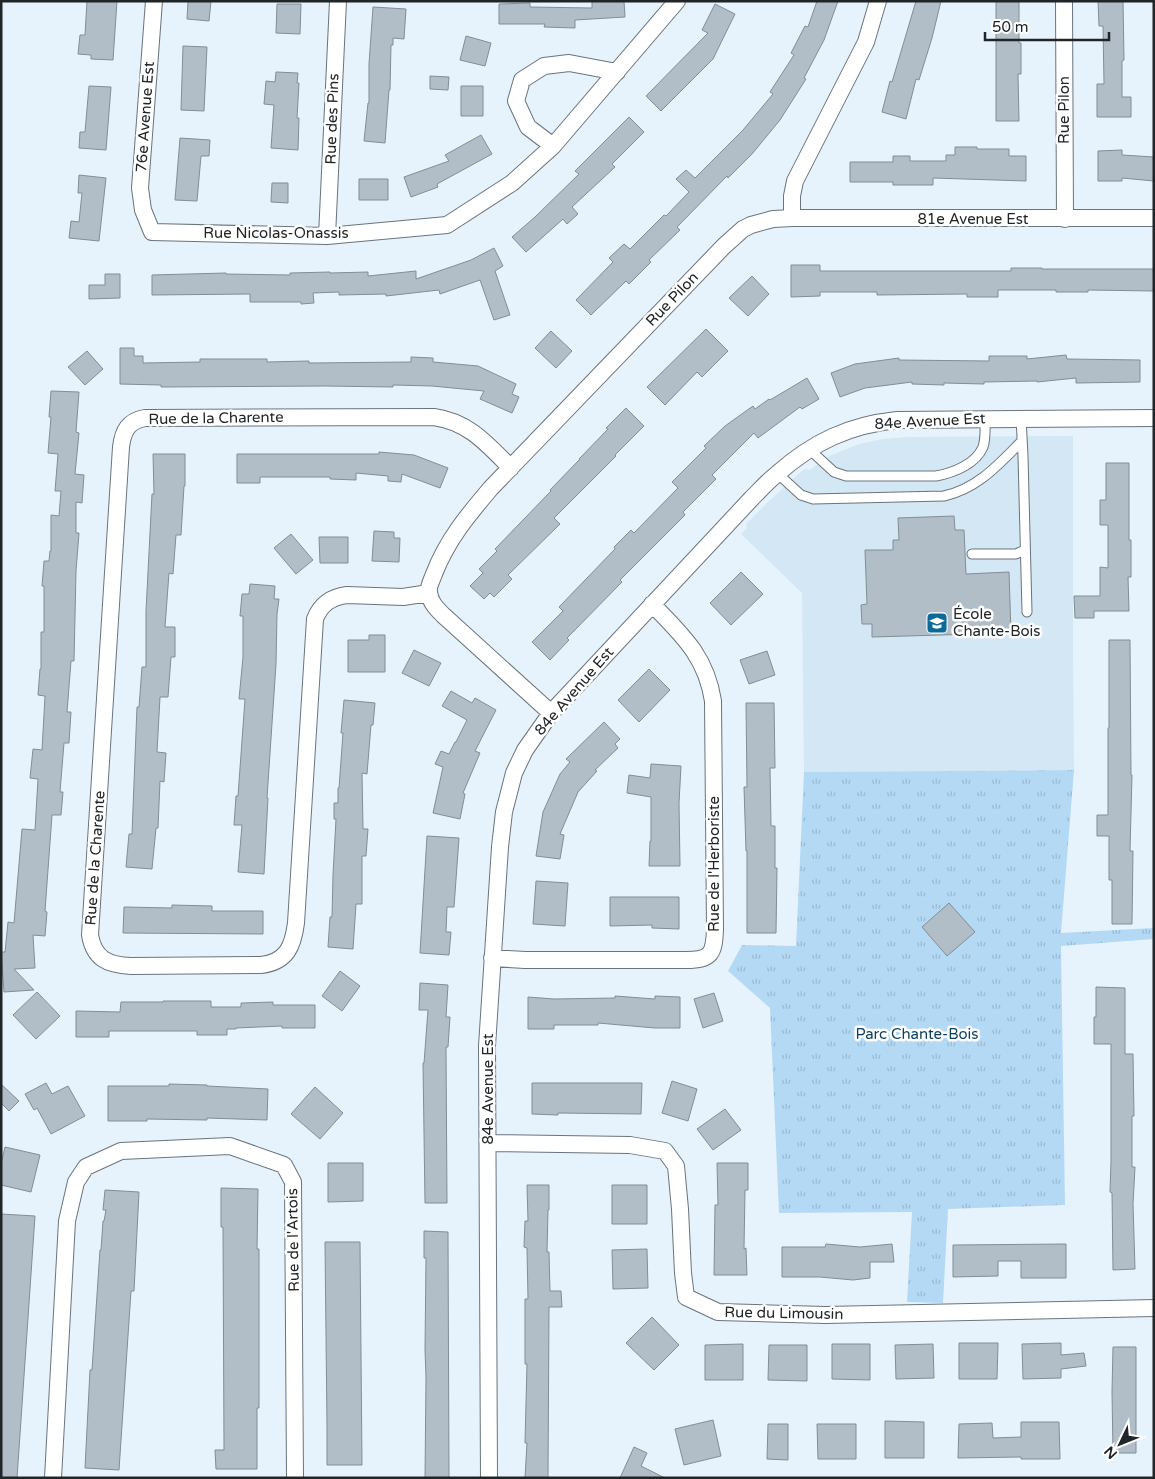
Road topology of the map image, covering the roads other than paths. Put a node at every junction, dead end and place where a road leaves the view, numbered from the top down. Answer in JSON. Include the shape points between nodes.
{"nodes":[{"id":1,"x":154,"y":1,"type":"edge"},
{"id":2,"x":338,"y":1,"type":"edge"},
{"id":3,"x":677,"y":1,"type":"edge"},
{"id":4,"x":878,"y":1,"type":"edge"},
{"id":5,"x":1064,"y":1,"type":"edge"},
{"id":6,"x":616,"y":72,"type":"junction"},
{"id":7,"x":554,"y":146,"type":"junction"},
{"id":8,"x":792,"y":218,"type":"junction"},
{"id":9,"x":1154,"y":218,"type":"edge"},
{"id":10,"x":1065,"y":219,"type":"junction"},
{"id":11,"x":152,"y":232,"type":"joint"},
{"id":12,"x":327,"y":236,"type":"junction"},
{"id":13,"x":1021,"y":418,"type":"junction"},
{"id":14,"x":1154,"y":418,"type":"edge"},
{"id":15,"x":985,"y":419,"type":"junction"},
{"id":16,"x":1021,"y":442,"type":"junction"},
{"id":17,"x":809,"y":449,"type":"junction"},
{"id":18,"x":511,"y":468,"type":"junction"},
{"id":19,"x":777,"y":473,"type":"junction"},
{"id":20,"x":1025,"y":550,"type":"junction"},
{"id":21,"x":972,"y":554,"type":"dead end"},
{"id":22,"x":429,"y":593,"type":"junction"},
{"id":23,"x":652,"y":604,"type":"junction"},
{"id":24,"x":1027,"y":612,"type":"dead end"},
{"id":25,"x":551,"y":713,"type":"junction"},
{"id":26,"x":492,"y":958,"type":"junction"},
{"id":27,"x":488,"y":1143,"type":"junction"},
{"id":28,"x":1154,"y":1308,"type":"edge"},
{"id":29,"x":53,"y":1478,"type":"edge"},
{"id":30,"x":295,"y":1478,"type":"edge"},
{"id":31,"x":489,"y":1478,"type":"edge"}],
"edges":[{"from":1,"to":11,"type":"street","name":"76e Avenue Est","via":[[140,188],[143,210]]},
{"from":2,"to":12,"type":"street","name":"Rue des Pins"},
{"from":3,"to":6,"type":"street","name":"Rue Nicolas-Onassis"},
{"from":4,"to":8,"type":"street","via":[[866,42],[795,181]]},
{"from":5,"to":10,"type":"street","name":"Rue Pilon"},
{"from":6,"to":7,"type":"street","name":"Rue Nicolas-Onassis"},
{"from":6,"to":7,"type":"street","via":[[569,63],[544,66],[522,80],[516,101],[528,127]]},
{"from":7,"to":12,"type":"street","name":"Rue Nicolas-Onassis","via":[[512,183],[447,225]]},
{"from":8,"to":10,"type":"street","name":"81e Avenue Est"},
{"from":8,"to":18,"type":"street","name":"Rue Pilon","via":[[756,223],[739,232]]},
{"from":9,"to":10,"type":"street","name":"81e Avenue Est"},
{"from":11,"to":12,"type":"street","name":"Rue Nicolas-Onassis"},
{"from":13,"to":14,"type":"street","name":"84e Avenue Est"},
{"from":13,"to":15,"type":"street","name":"84e Avenue Est"},
{"from":13,"to":16,"type":"lane"},
{"from":15,"to":17,"type":"street","name":"84e Avenue Est","via":[[873,423],[838,434]]},
{"from":15,"to":17,"type":"lane","via":[[981,450],[970,462],[936,476],[846,476],[834,472]]},
{"from":16,"to":19,"type":"lane","via":[[977,482],[964,491],[944,496],[813,499],[802,495]]},
{"from":16,"to":20,"type":"lane"},
{"from":17,"to":19,"type":"street","name":"84e Avenue Est"},
{"from":18,"to":22,"type":"street","name":"Rue Pilon","via":[[453,535],[437,566]]},
{"from":18,"to":22,"type":"street","name":"Rue de la Charente","via":[[465,427],[450,420],[434,418],[144,418],[126,428],[121,447],[90,935],[93,947],[105,961],[126,966],[261,965],[276,962],[285,955],[292,944],[296,923],[315,619],[321,607],[339,596],[403,597]]},
{"from":19,"to":23,"type":"street","name":"84e Avenue Est"},
{"from":20,"to":21,"type":"lane","via":[[1016,554]]},
{"from":20,"to":24,"type":"lane"},
{"from":22,"to":25,"type":"street","via":[[437,609]]},
{"from":23,"to":25,"type":"street","name":"84e Avenue Est"},
{"from":23,"to":26,"type":"street","name":"Rue de l'Herboriste","via":[[694,649],[711,689],[715,929],[712,951],[704,959],[686,960]]},
{"from":25,"to":26,"type":"street","name":"84e Avenue Est","via":[[519,761],[510,786],[500,847]]},
{"from":26,"to":27,"type":"street","name":"84e Avenue Est","via":[[487,1046]]},
{"from":27,"to":28,"type":"street","name":"Rue du Limousin","via":[[630,1145],[665,1151],[676,1166],[686,1297],[718,1312],[825,1315]]},
{"from":27,"to":31,"type":"street","name":"84e Avenue Est"},
{"from":29,"to":30,"type":"street","name":"Rue de l'Artois","via":[[67,1220],[76,1182],[86,1167],[122,1151],[230,1146],[284,1164],[293,1182]]}]}
